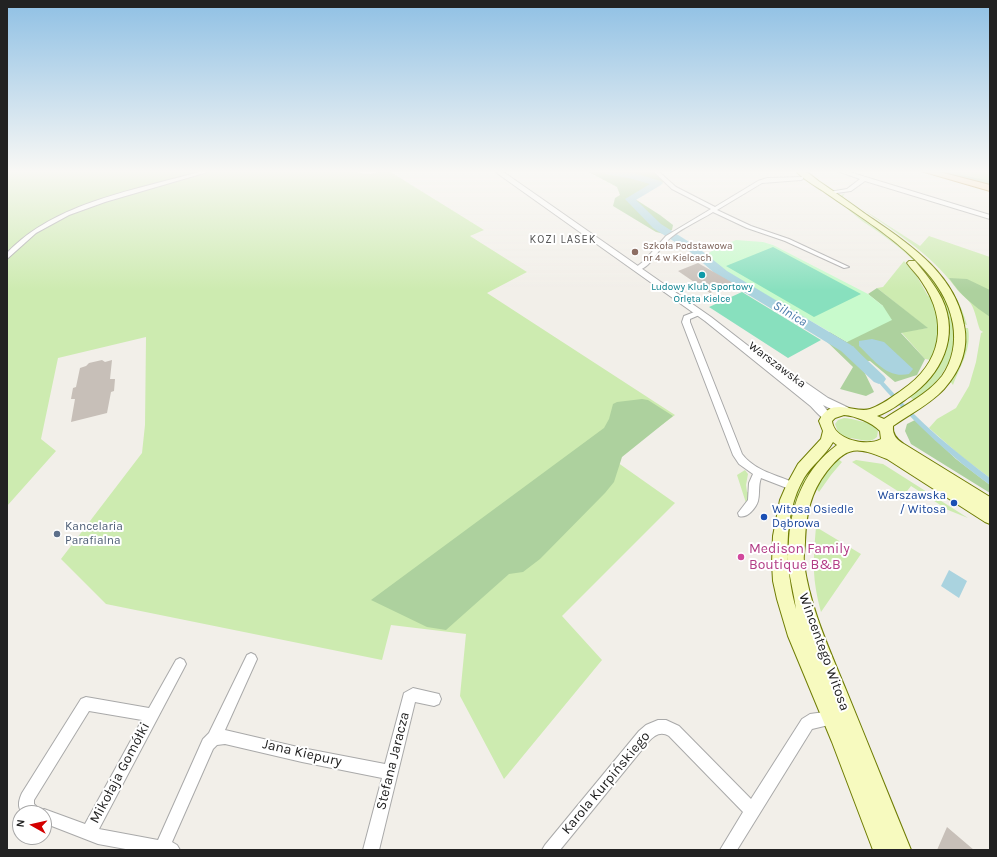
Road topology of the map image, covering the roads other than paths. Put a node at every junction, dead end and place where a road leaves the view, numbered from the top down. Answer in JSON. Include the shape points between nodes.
{"nodes":[{"id":1,"x":78,"y":211,"type":"edge"},
{"id":2,"x":554,"y":211,"type":"edge"},
{"id":3,"x":711,"y":211,"type":"edge"},
{"id":4,"x":718,"y":211,"type":"edge"},
{"id":5,"x":848,"y":211,"type":"edge"},
{"id":6,"x":856,"y":211,"type":"edge"},
{"id":7,"x":970,"y":211,"type":"edge"},
{"id":8,"x":990,"y":217,"type":"edge"},
{"id":9,"x":7,"y":257,"type":"edge"},
{"id":10,"x":846,"y":267,"type":"dead end"},
{"id":11,"x":637,"y":269,"type":"junction"},
{"id":12,"x":704,"y":316,"type":"junction"},
{"id":13,"x":845,"y":411,"type":"junction"},
{"id":14,"x":860,"y":414,"type":"junction"},
{"id":15,"x":828,"y":417,"type":"junction"},
{"id":16,"x":829,"y":432,"type":"junction"},
{"id":17,"x":887,"y":433,"type":"junction"},
{"id":18,"x":854,"y":445,"type":"junction"},
{"id":19,"x":873,"y":448,"type":"junction"},
{"id":20,"x":759,"y":472,"type":"junction"},
{"id":21,"x":792,"y":486,"type":"junction"},
{"id":22,"x":990,"y":504,"type":"edge"},
{"id":23,"x":743,"y":513,"type":"dead end"},
{"id":24,"x":990,"y":518,"type":"edge"},
{"id":25,"x":250,"y":659,"type":"dead end"},
{"id":26,"x":180,"y":664,"type":"dead end"},
{"id":27,"x":434,"y":699,"type":"dead end"},
{"id":28,"x":152,"y":715,"type":"junction"},
{"id":29,"x":832,"y":718,"type":"junction"},
{"id":30,"x":214,"y":738,"type":"junction"},
{"id":31,"x":390,"y":772,"type":"junction"},
{"id":32,"x":26,"y":805,"type":"edge"},
{"id":33,"x":753,"y":811,"type":"junction"},
{"id":34,"x":52,"y":819,"type":"edge"},
{"id":35,"x":89,"y":832,"type":"junction"},
{"id":36,"x":165,"y":849,"type":"edge"},
{"id":37,"x":371,"y":850,"type":"edge"},
{"id":38,"x":550,"y":850,"type":"edge"},
{"id":39,"x":728,"y":850,"type":"edge"},
{"id":40,"x":884,"y":850,"type":"edge"},
{"id":41,"x":900,"y":850,"type":"edge"}],
"edges":[{"from":1,"to":9,"type":"street","via":[[30,235]]},
{"from":2,"to":11,"type":"street","name":"Warszawska"},
{"from":3,"to":11,"type":"street","via":[[668,237],[643,266]]},
{"from":4,"to":10,"type":"street","via":[[749,228],[787,240]]},
{"from":5,"to":14,"type":"main road","via":[[900,251],[924,276],[938,300],[945,331],[940,353],[927,375],[916,386],[870,414]]},
{"from":6,"to":17,"type":"main road","via":[[900,242],[939,280],[954,306],[959,325],[960,337],[952,369],[937,389],[888,423]]},
{"from":7,"to":8,"type":"street"},
{"from":11,"to":12,"type":"street","name":"Warszawska"},
{"from":12,"to":13,"type":"street","name":"Warszawska","via":[[742,339],[824,401]]},
{"from":12,"to":15,"type":"street","name":"Warszawska"},
{"from":12,"to":20,"type":"street","via":[[690,316],[685,320],[738,455],[746,465]]},
{"from":13,"to":14,"type":"main road"},
{"from":13,"to":15,"type":"main road","via":[[836,412]]},
{"from":14,"to":17,"type":"main road","via":[[875,420]]},
{"from":15,"to":16,"type":"main road","via":[[826,422]]},
{"from":16,"to":18,"type":"main road","via":[[842,442]]},
{"from":16,"to":21,"type":"main road","name":"Wincentego Witosa","via":[[828,440],[805,464]]},
{"from":17,"to":19,"type":"main road","via":[[888,441]]},
{"from":17,"to":22,"type":"main road","via":[[891,442],[899,448]]},
{"from":18,"to":19,"type":"main road"},
{"from":18,"to":41,"type":"main road","name":"Wincentego Witosa","via":[[844,447],[829,460],[808,488],[798,523],[796,562],[805,609]]},
{"from":19,"to":24,"type":"main road","via":[[892,455]]},
{"from":20,"to":21,"type":"street"},
{"from":20,"to":23,"type":"street","via":[[754,483],[753,501]]},
{"from":21,"to":29,"type":"main road","name":"Wincentego Witosa","via":[[781,535],[782,582],[793,623]]},
{"from":25,"to":30,"type":"street"},
{"from":26,"to":28,"type":"street","name":"Mikołaja Gomółki"},
{"from":27,"to":31,"type":"street","name":"Stefana Jaracza","via":[[413,695],[409,698]]},
{"from":28,"to":32,"type":"street","name":"Mikołaja Gomółki","via":[[86,704],[27,798]]},
{"from":28,"to":35,"type":"street","name":"Mikołaja Gomółki"},
{"from":29,"to":33,"type":"street","via":[[810,721],[807,724]]},
{"from":29,"to":40,"type":"main road","name":"Wincentego Witosa"},
{"from":30,"to":31,"type":"street","name":"Jana Kiepury","via":[[225,737],[252,742],[302,755]]},
{"from":30,"to":36,"type":"street","via":[[206,748]]},
{"from":31,"to":37,"type":"street","name":"Stefana Jaracza"},
{"from":33,"to":38,"type":"street","name":"Karola Kurpińskiego","via":[[674,731],[668,727],[656,727],[644,736]]},
{"from":33,"to":39,"type":"street"},
{"from":34,"to":35,"type":"street","name":"Mikołaja Gomółki"},
{"from":35,"to":36,"type":"street","name":"Mikołaja Gomółki"}]}
